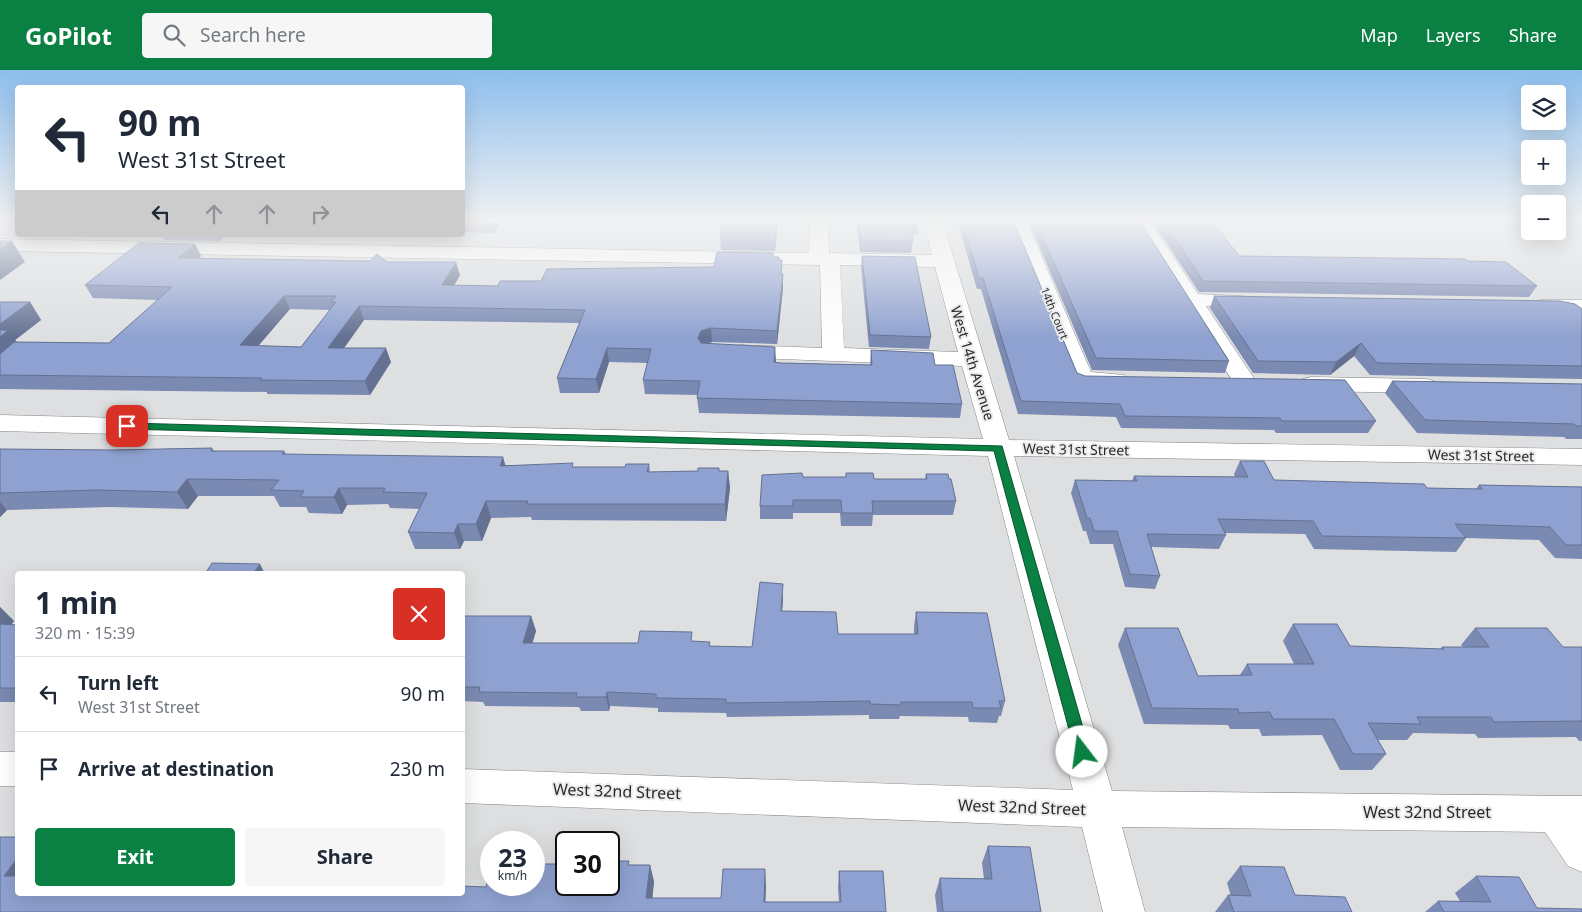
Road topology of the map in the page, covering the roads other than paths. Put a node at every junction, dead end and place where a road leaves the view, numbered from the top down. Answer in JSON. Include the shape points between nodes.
{"nodes":[{"id":1,"x":785,"y":259,"type":"edge"},
{"id":2,"x":1033,"y":259,"type":"edge"},
{"id":3,"x":1166,"y":259,"type":"edge"},
{"id":4,"x":824,"y":260,"type":"junction"},
{"id":5,"x":943,"y":261,"type":"joint"},
{"id":6,"x":1192,"y":300,"type":"junction"},
{"id":7,"x":1271,"y":301,"type":"edge"},
{"id":8,"x":1519,"y":306,"type":"edge"},
{"id":9,"x":1582,"y":306,"type":"edge"},
{"id":10,"x":721,"y":351,"type":"edge"},
{"id":11,"x":834,"y":354,"type":"junction"},
{"id":12,"x":972,"y":358,"type":"junction"},
{"id":13,"x":1140,"y":380,"type":"edge"},
{"id":14,"x":1216,"y":382,"type":"edge"},
{"id":15,"x":1265,"y":383,"type":"junction"},
{"id":16,"x":1443,"y":386,"type":"edge"},
{"id":17,"x":0,"y":423,"type":"edge"},
{"id":18,"x":998,"y":448,"type":"junction"},
{"id":19,"x":1582,"y":457,"type":"edge"},
{"id":20,"x":0,"y":768,"type":"edge"},
{"id":21,"x":15,"y":769,"type":"edge"},
{"id":22,"x":465,"y":786,"type":"edge"},
{"id":23,"x":1098,"y":809,"type":"junction"},
{"id":24,"x":1569,"y":813,"type":"edge"},
{"id":25,"x":1582,"y":852,"type":"edge"},
{"id":26,"x":1124,"y":912,"type":"edge"}],
"edges":[{"from":1,"to":4,"type":"street"},
{"from":2,"to":13,"type":"street","name":"14th Court","via":[[1082,379]]},
{"from":3,"to":6,"type":"street"},
{"from":4,"to":5,"type":"street"},
{"from":4,"to":11,"type":"street"},
{"from":5,"to":12,"type":"street","name":"West 14th Avenue"},
{"from":6,"to":7,"type":"street"},
{"from":6,"to":15,"type":"street"},
{"from":8,"to":9,"type":"street"},
{"from":10,"to":11,"type":"street"},
{"from":11,"to":12,"type":"street"},
{"from":12,"to":18,"type":"street","name":"West 14th Avenue"},
{"from":14,"to":15,"type":"street"},
{"from":15,"to":16,"type":"street"},
{"from":17,"to":18,"type":"street","name":"West 31st Street"},
{"from":18,"to":19,"type":"street","name":"West 31st Street"},
{"from":18,"to":23,"type":"street","name":"West 14th Avenue"},
{"from":20,"to":21,"type":"street"},
{"from":22,"to":23,"type":"street","name":"West 32nd Street"},
{"from":23,"to":24,"type":"street","name":"West 32nd Street"},
{"from":23,"to":26,"type":"street","name":"West 14th Avenue"},
{"from":24,"to":25,"type":"street"}]}
